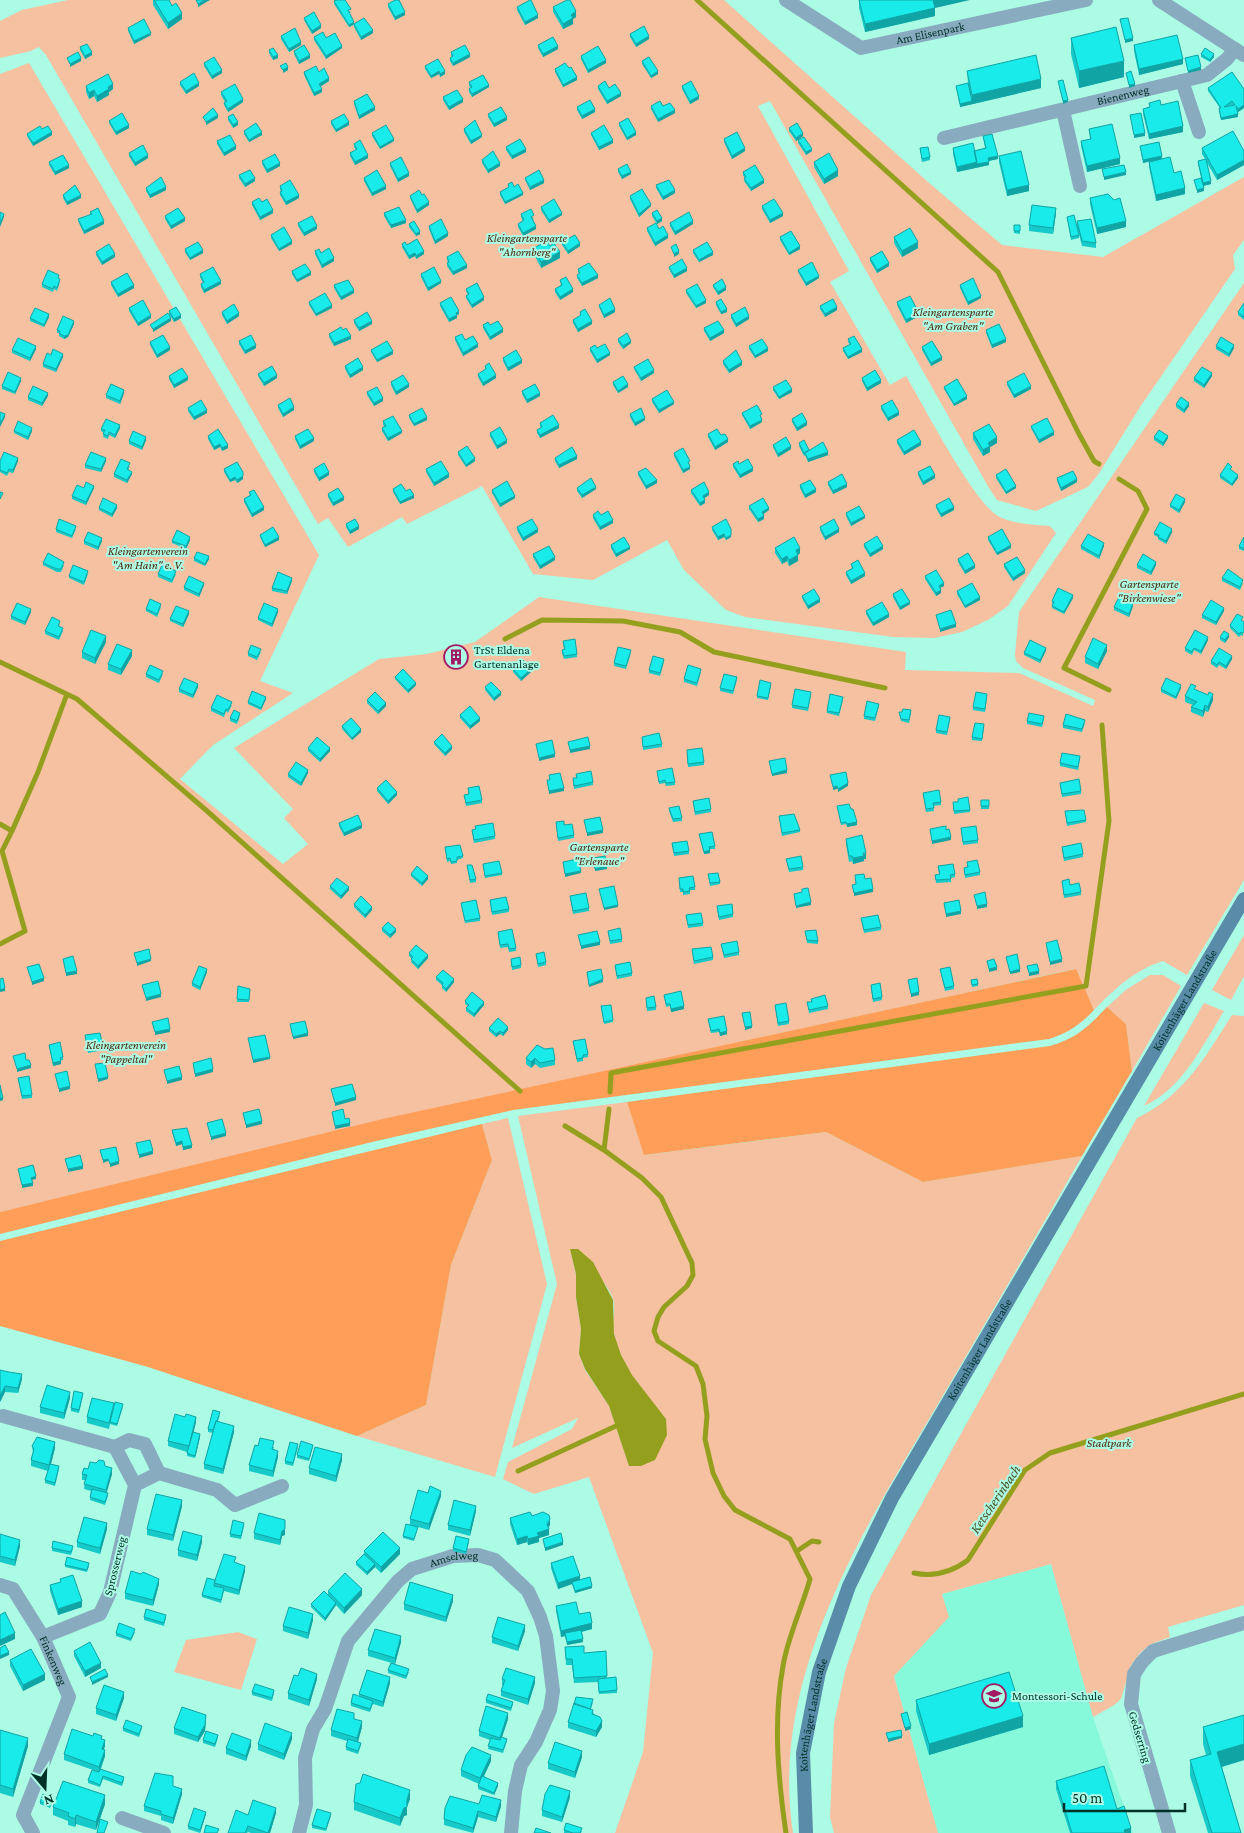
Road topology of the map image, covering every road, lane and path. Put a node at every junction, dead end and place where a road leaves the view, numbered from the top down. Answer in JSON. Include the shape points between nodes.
{"nodes":[{"id":1,"x":786,"y":0,"type":"edge"},
{"id":2,"x":1086,"y":0,"type":"edge"},
{"id":3,"x":1159,"y":0,"type":"edge"},
{"id":4,"x":1240,"y":52,"type":"edge"},
{"id":5,"x":1182,"y":81,"type":"junction"},
{"id":6,"x":1062,"y":110,"type":"junction"},
{"id":7,"x":1199,"y":132,"type":"dead end"},
{"id":8,"x":944,"y":138,"type":"dead end"},
{"id":9,"x":1080,"y":186,"type":"dead end"},
{"id":10,"x":1244,"y":898,"type":"edge"},
{"id":11,"x":3,"y":1416,"type":"dead end"},
{"id":12,"x":115,"y":1447,"type":"junction"},
{"id":13,"x":159,"y":1473,"type":"junction"},
{"id":14,"x":135,"y":1485,"type":"junction"},
{"id":15,"x":282,"y":1486,"type":"dead end"},
{"id":16,"x":0,"y":1586,"type":"edge"},
{"id":17,"x":1244,"y":1623,"type":"edge"},
{"id":18,"x":43,"y":1637,"type":"junction"},
{"id":19,"x":122,"y":1818,"type":"dead end"},
{"id":20,"x":33,"y":1833,"type":"edge"},
{"id":21,"x":164,"y":1833,"type":"edge"},
{"id":22,"x":299,"y":1833,"type":"edge"},
{"id":23,"x":511,"y":1833,"type":"edge"},
{"id":24,"x":806,"y":1833,"type":"edge"},
{"id":25,"x":1169,"y":1833,"type":"edge"}],
"edges":[{"from":1,"to":2,"type":"street","name":"Am Elisenpark","via":[[861,48]]},
{"from":3,"to":4,"type":"street"},
{"from":4,"to":5,"type":"street","name":"Bienenweg","via":[[1207,75]]},
{"from":5,"to":6,"type":"street","name":"Bienenweg"},
{"from":5,"to":7,"type":"street"},
{"from":6,"to":8,"type":"street","name":"Bienenweg"},
{"from":6,"to":9,"type":"street"},
{"from":10,"to":24,"type":"main road","name":"Koitenhäger Landstraße","via":[[892,1498],[849,1586],[819,1672],[803,1753]]},
{"from":11,"to":12,"type":"street"},
{"from":12,"to":13,"type":"street","via":[[129,1440],[145,1444]]},
{"from":12,"to":14,"type":"street"},
{"from":13,"to":14,"type":"street"},
{"from":13,"to":15,"type":"street","via":[[217,1490],[235,1505]]},
{"from":14,"to":18,"type":"street","name":"Sprosserweg","via":[[110,1592],[100,1614]]},
{"from":16,"to":18,"type":"street","name":"Finkenweg","via":[[13,1590]]},
{"from":17,"to":25,"type":"street","name":"Gedserring","via":[[1153,1651],[1134,1674],[1131,1704]]},
{"from":18,"to":20,"type":"street","name":"Finkenweg","via":[[69,1697],[23,1816]]},
{"from":19,"to":21,"type":"street"},
{"from":22,"to":23,"type":"street","name":"Amselweg","via":[[306,1805],[306,1758],[313,1729],[325,1709],[348,1641],[412,1569],[453,1556],[478,1555],[495,1560],[528,1591],[546,1636],[553,1691],[550,1710],[536,1742],[521,1765]]}]}
